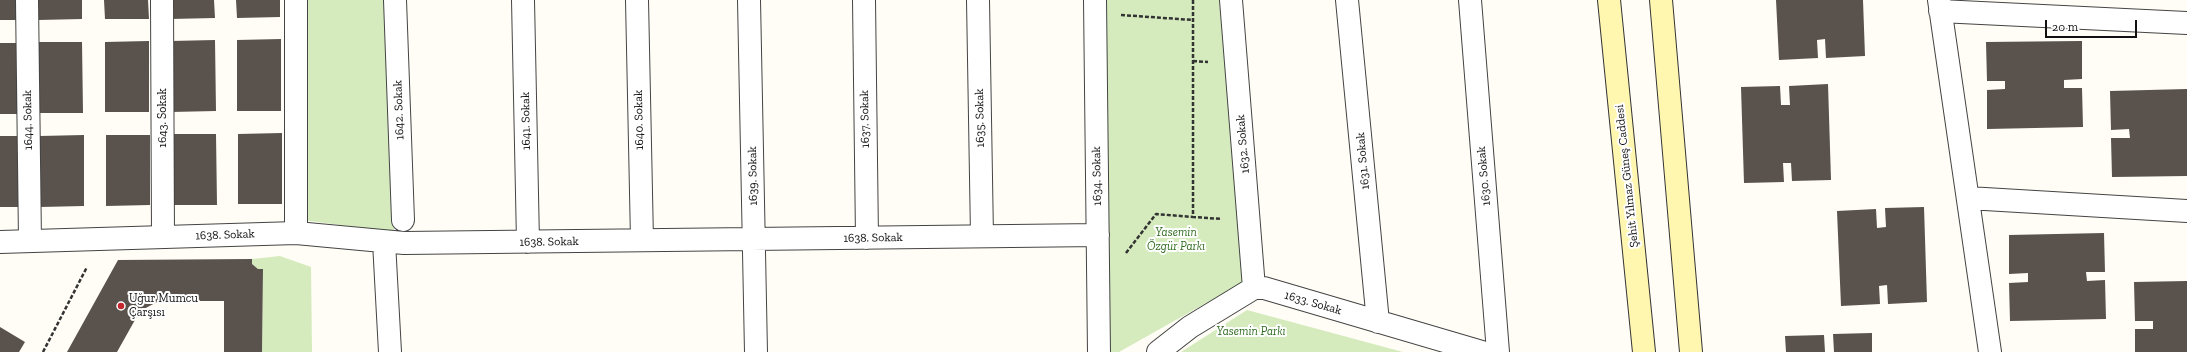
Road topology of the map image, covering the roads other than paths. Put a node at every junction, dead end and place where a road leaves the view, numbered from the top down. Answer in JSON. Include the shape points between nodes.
{"nodes":[{"id":1,"x":27,"y":0,"type":"edge"},
{"id":2,"x":162,"y":0,"type":"edge"},
{"id":3,"x":296,"y":0,"type":"edge"},
{"id":4,"x":394,"y":0,"type":"edge"},
{"id":5,"x":523,"y":0,"type":"edge"},
{"id":6,"x":637,"y":0,"type":"edge"},
{"id":7,"x":749,"y":0,"type":"edge"},
{"id":8,"x":864,"y":0,"type":"edge"},
{"id":9,"x":978,"y":0,"type":"edge"},
{"id":10,"x":1231,"y":0,"type":"edge"},
{"id":11,"x":1347,"y":0,"type":"edge"},
{"id":12,"x":1470,"y":0,"type":"edge"},
{"id":13,"x":1610,"y":0,"type":"edge"},
{"id":14,"x":1661,"y":0,"type":"edge"},
{"id":15,"x":1939,"y":5,"type":"edge"},
{"id":16,"x":1095,"y":7,"type":"edge"},
{"id":17,"x":2187,"y":23,"type":"edge"},
{"id":18,"x":1968,"y":198,"type":"junction"},
{"id":19,"x":2187,"y":211,"type":"edge"},
{"id":20,"x":403,"y":220,"type":"dead end"},
{"id":21,"x":296,"y":233,"type":"junction"},
{"id":22,"x":1098,"y":235,"type":"junction"},
{"id":23,"x":982,"y":236,"type":"junction"},
{"id":24,"x":163,"y":237,"type":"junction"},
{"id":25,"x":867,"y":238,"type":"junction"},
{"id":26,"x":754,"y":239,"type":"junction"},
{"id":27,"x":642,"y":240,"type":"junction"},
{"id":28,"x":30,"y":241,"type":"junction"},
{"id":29,"x":0,"y":242,"type":"edge"},
{"id":30,"x":384,"y":242,"type":"junction"},
{"id":31,"x":528,"y":242,"type":"junction"},
{"id":32,"x":1254,"y":288,"type":"junction"},
{"id":33,"x":1378,"y":322,"type":"junction"},
{"id":34,"x":390,"y":352,"type":"edge"},
{"id":35,"x":756,"y":352,"type":"edge"},
{"id":36,"x":1099,"y":352,"type":"edge"},
{"id":37,"x":1158,"y":352,"type":"edge"},
{"id":38,"x":1482,"y":352,"type":"edge"},
{"id":39,"x":1498,"y":352,"type":"edge"},
{"id":40,"x":1644,"y":352,"type":"edge"},
{"id":41,"x":1691,"y":352,"type":"edge"},
{"id":42,"x":1990,"y":352,"type":"edge"}],
"edges":[{"from":1,"to":28,"type":"street","name":"1644. Sokak"},
{"from":2,"to":24,"type":"street","name":"1643. Sokak"},
{"from":3,"to":21,"type":"street"},
{"from":4,"to":20,"type":"street","name":"1642. Sokak"},
{"from":5,"to":31,"type":"street","name":"1641. Sokak"},
{"from":6,"to":27,"type":"street","name":"1640. Sokak"},
{"from":7,"to":26,"type":"street","name":"1639. Sokak"},
{"from":8,"to":25,"type":"street","name":"1637. Sokak"},
{"from":9,"to":23,"type":"street","name":"1635. Sokak"},
{"from":10,"to":32,"type":"street","name":"1632. Sokak"},
{"from":11,"to":33,"type":"street","name":"1631. Sokak"},
{"from":12,"to":39,"type":"street","name":"1630. Sokak"},
{"from":13,"to":40,"type":"main road","name":"Şehit Yılmaz Güneş Caddesi"},
{"from":14,"to":41,"type":"main road"},
{"from":15,"to":17,"type":"street"},
{"from":15,"to":18,"type":"street"},
{"from":16,"to":22,"type":"street","name":"1634. Sokak"},
{"from":18,"to":19,"type":"street"},
{"from":18,"to":42,"type":"street"},
{"from":21,"to":24,"type":"street","name":"1638. Sokak"},
{"from":21,"to":30,"type":"street","name":"1638. Sokak"},
{"from":22,"to":23,"type":"street","name":"1638. Sokak"},
{"from":22,"to":36,"type":"street","name":"1634. Sokak"},
{"from":23,"to":25,"type":"street","name":"1638. Sokak"},
{"from":24,"to":28,"type":"street","name":"1638. Sokak"},
{"from":25,"to":26,"type":"street","name":"1638. Sokak"},
{"from":26,"to":27,"type":"street","name":"1638. Sokak"},
{"from":26,"to":35,"type":"street","name":"1639. Sokak"},
{"from":27,"to":31,"type":"street","name":"1638. Sokak"},
{"from":28,"to":29,"type":"street","name":"1638. Sokak"},
{"from":30,"to":31,"type":"street","name":"1638. Sokak"},
{"from":30,"to":34,"type":"street"},
{"from":32,"to":33,"type":"street","name":"1633. Sokak","via":[[1264,288]]},
{"from":32,"to":37,"type":"street","via":[[1190,327]]},
{"from":33,"to":38,"type":"street","name":"1633. Sokak"}]}
